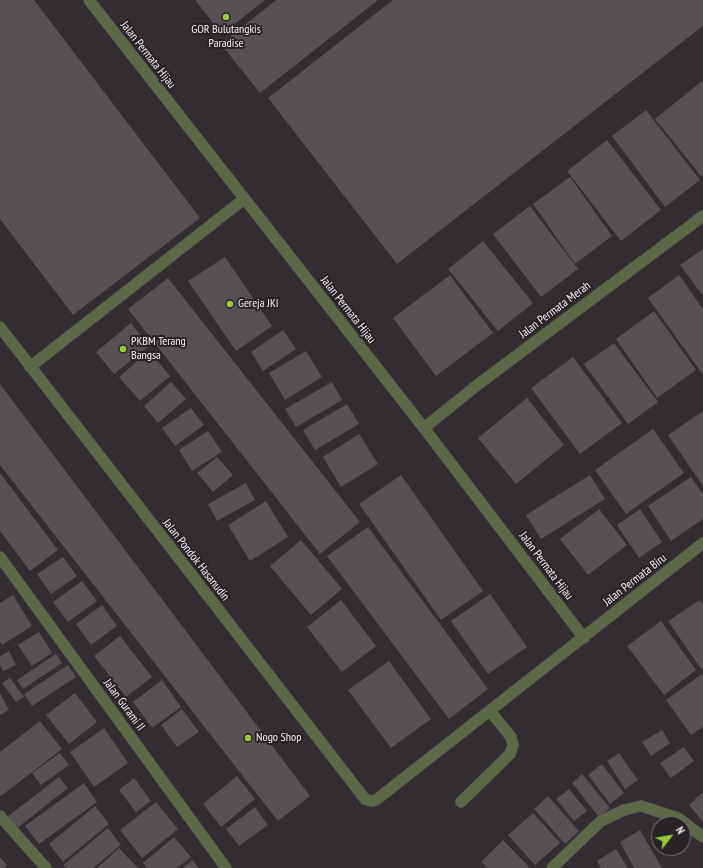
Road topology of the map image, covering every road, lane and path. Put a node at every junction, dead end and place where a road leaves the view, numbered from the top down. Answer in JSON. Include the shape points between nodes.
{"nodes":[{"id":1,"x":89,"y":0,"type":"edge"},
{"id":2,"x":244,"y":199,"type":"junction"},
{"id":3,"x":703,"y":216,"type":"edge"},
{"id":4,"x":0,"y":327,"type":"edge"},
{"id":5,"x":30,"y":367,"type":"junction"},
{"id":6,"x":424,"y":428,"type":"junction"},
{"id":7,"x":703,"y":544,"type":"edge"},
{"id":8,"x":0,"y":557,"type":"edge"},
{"id":9,"x":584,"y":638,"type":"junction"},
{"id":10,"x":490,"y":711,"type":"junction"},
{"id":11,"x":376,"y":800,"type":"joint"},
{"id":12,"x":461,"y":802,"type":"dead end"},
{"id":13,"x":0,"y":816,"type":"edge"},
{"id":14,"x":703,"y":837,"type":"edge"},
{"id":15,"x":46,"y":868,"type":"edge"},
{"id":16,"x":226,"y":868,"type":"edge"},
{"id":17,"x":552,"y":868,"type":"edge"}],
"edges":[{"from":1,"to":2,"type":"street","name":"Jalan Permata Hijau"},
{"from":2,"to":5,"type":"street"},
{"from":2,"to":6,"type":"street","name":"Jalan Permata Hijau"},
{"from":3,"to":6,"type":"street","name":"Jalan Permata Merah"},
{"from":4,"to":5,"type":"street","name":"Jalan Pondok Hasanudin"},
{"from":5,"to":11,"type":"street","name":"Jalan Pondok Hasanudin","via":[[365,799],[371,802]]},
{"from":6,"to":9,"type":"street","name":"Jalan Permata Hijau"},
{"from":7,"to":9,"type":"street","name":"Jalan Permata Biru"},
{"from":8,"to":16,"type":"street","name":"Jalan Gurami II"},
{"from":9,"to":10,"type":"street","name":"Jalan Permata Biru"},
{"from":10,"to":11,"type":"street","name":"Jalan Permata Biru"},
{"from":10,"to":12,"type":"street","via":[[511,737],[513,745],[510,754]]},
{"from":13,"to":15,"type":"street"},
{"from":14,"to":17,"type":"street","via":[[678,818],[641,806],[624,810],[602,821]]}]}
